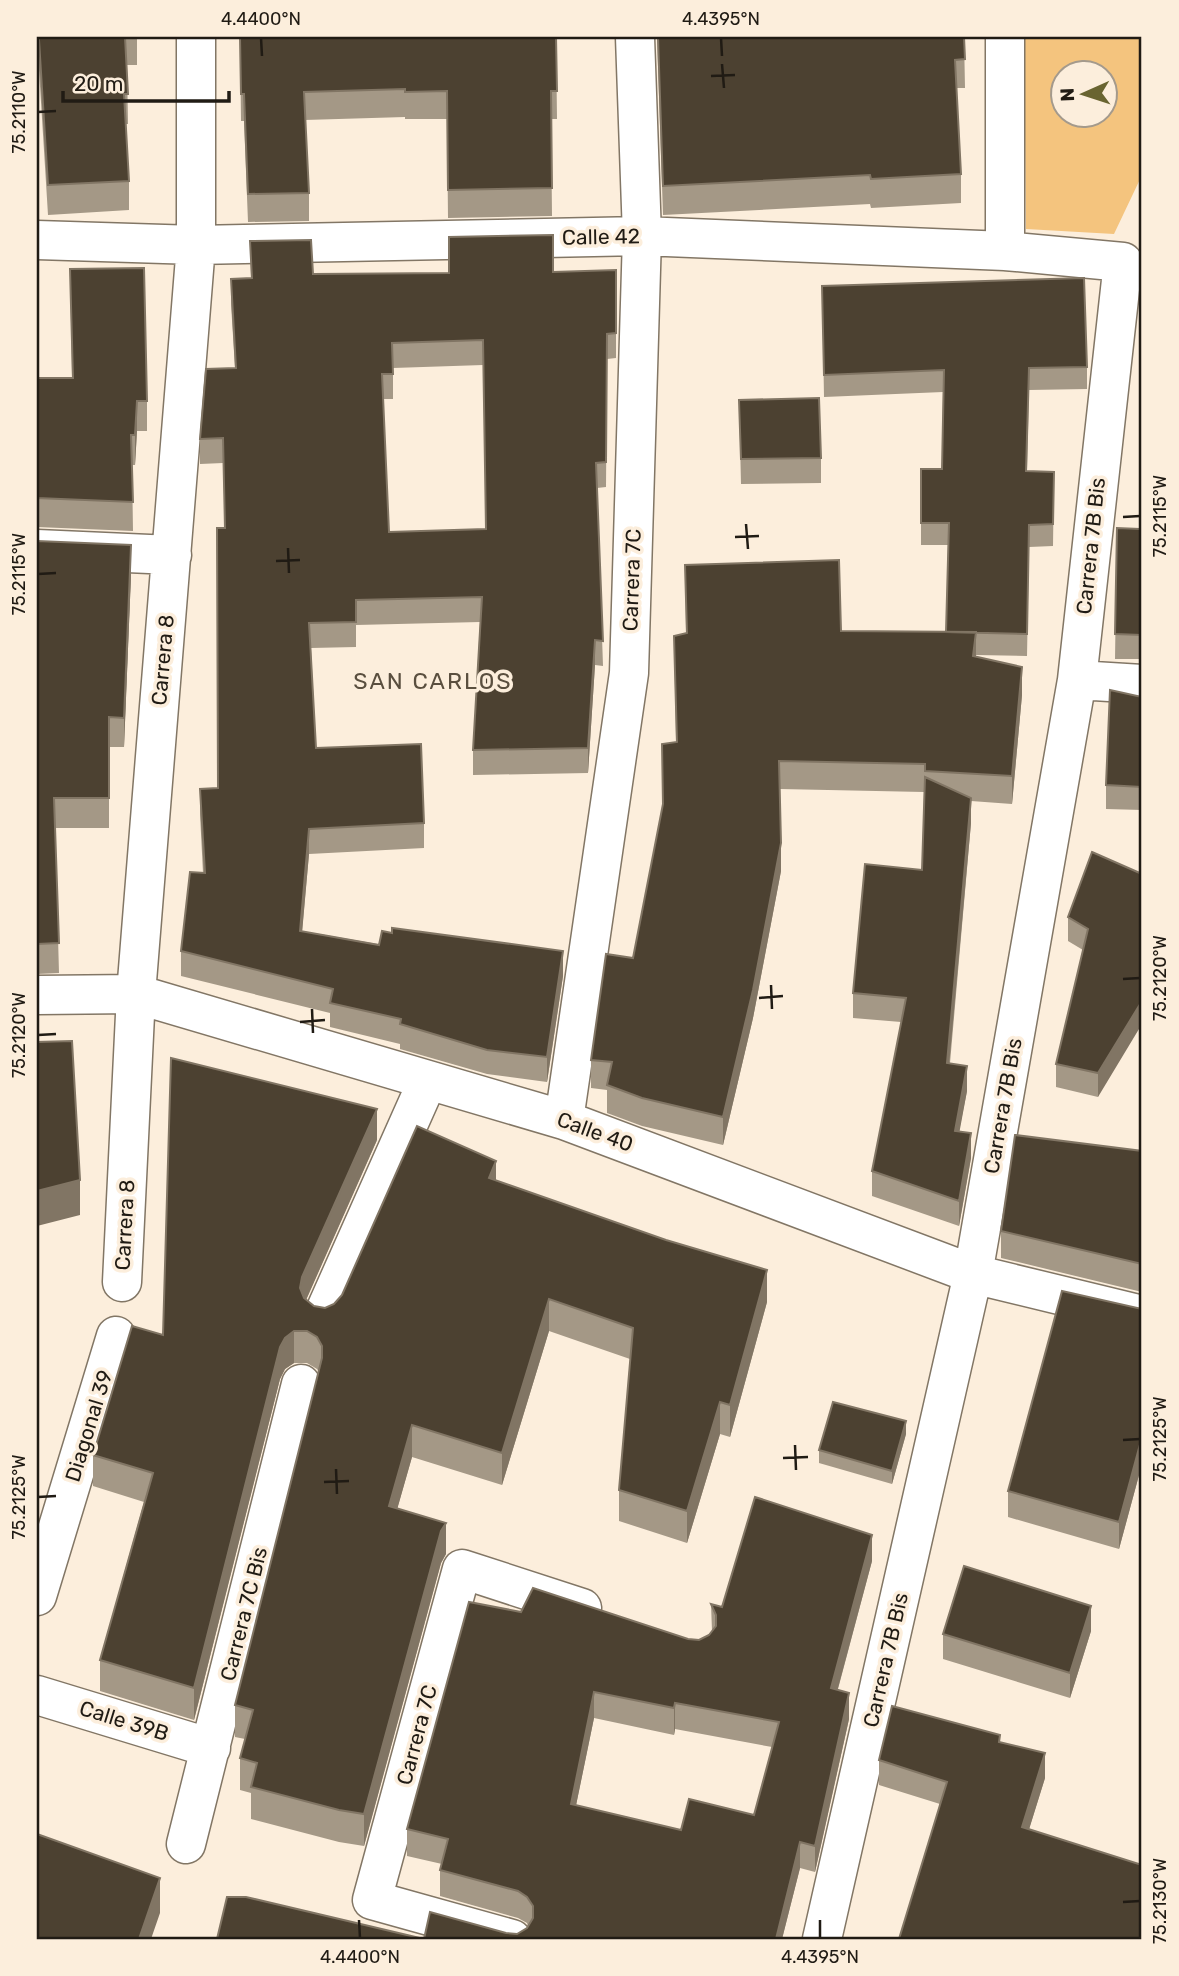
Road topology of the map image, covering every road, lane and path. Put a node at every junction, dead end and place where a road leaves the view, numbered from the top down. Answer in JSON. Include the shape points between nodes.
{"nodes":[{"id":1,"x":196,"y":37,"type":"edge"},
{"id":2,"x":635,"y":37,"type":"edge"},
{"id":3,"x":1005,"y":37,"type":"edge"},
{"id":4,"x":642,"y":236,"type":"junction"},
{"id":5,"x":37,"y":240,"type":"edge"},
{"id":6,"x":196,"y":245,"type":"junction"},
{"id":7,"x":1005,"y":251,"type":"junction"},
{"id":8,"x":1123,"y":262,"type":"joint"},
{"id":9,"x":37,"y":549,"type":"edge"},
{"id":10,"x":172,"y":555,"type":"junction"},
{"id":11,"x":1077,"y":680,"type":"junction"},
{"id":12,"x":1142,"y":684,"type":"edge"},
{"id":13,"x":136,"y":994,"type":"junction"},
{"id":14,"x":37,"y":995,"type":"edge"},
{"id":15,"x":428,"y":1080,"type":"junction"},
{"id":16,"x":564,"y":1120,"type":"junction"},
{"id":17,"x":974,"y":1274,"type":"junction"},
{"id":18,"x":122,"y":1282,"type":"dead end"},
{"id":19,"x":1142,"y":1315,"type":"edge"},
{"id":20,"x":322,"y":1318,"type":"edge"},
{"id":21,"x":116,"y":1336,"type":"dead end"},
{"id":22,"x":301,"y":1384,"type":"dead end"},
{"id":23,"x":37,"y":1596,"type":"edge"},
{"id":24,"x":616,"y":1619,"type":"edge"},
{"id":25,"x":37,"y":1695,"type":"edge"},
{"id":26,"x":211,"y":1748,"type":"junction"},
{"id":27,"x":186,"y":1844,"type":"dead end"},
{"id":28,"x":512,"y":1939,"type":"edge"},
{"id":29,"x":822,"y":1939,"type":"edge"}],
"edges":[{"from":1,"to":6,"type":"street","name":"Carrera 8"},
{"from":2,"to":4,"type":"street","name":"Carrera 7C"},
{"from":3,"to":7,"type":"street"},
{"from":4,"to":6,"type":"street","name":"Calle 42"},
{"from":4,"to":7,"type":"street","name":"Calle 42"},
{"from":4,"to":16,"type":"street","name":"Carrera 7C","via":[[629,673]]},
{"from":5,"to":6,"type":"street","name":"Calle 42"},
{"from":6,"to":10,"type":"street","name":"Carrera 8"},
{"from":7,"to":8,"type":"street","name":"Calle 42"},
{"from":8,"to":11,"type":"street","name":"Carrera 7B Bis"},
{"from":9,"to":10,"type":"street"},
{"from":10,"to":13,"type":"street","name":"Carrera 8"},
{"from":11,"to":12,"type":"street"},
{"from":11,"to":17,"type":"street","name":"Carrera 7B Bis"},
{"from":13,"to":14,"type":"street","name":"Calle 40"},
{"from":13,"to":15,"type":"street","name":"Calle 40"},
{"from":13,"to":18,"type":"street","name":"Carrera 8"},
{"from":15,"to":16,"type":"street","name":"Calle 40"},
{"from":15,"to":20,"type":"street"},
{"from":16,"to":17,"type":"street","name":"Calle 40"},
{"from":17,"to":19,"type":"street","name":"Calle 40"},
{"from":17,"to":29,"type":"street","name":"Carrera 7B Bis"},
{"from":21,"to":23,"type":"street","name":"Diagonal 39"},
{"from":22,"to":26,"type":"street","name":"Carrera 7C Bis"},
{"from":24,"to":28,"type":"street","name":"Carrera 7C","via":[[462,1569],[372,1900]]},
{"from":25,"to":26,"type":"street","name":"Calle 39B"},
{"from":26,"to":27,"type":"street","name":"Carrera 7C Bis"}]}
